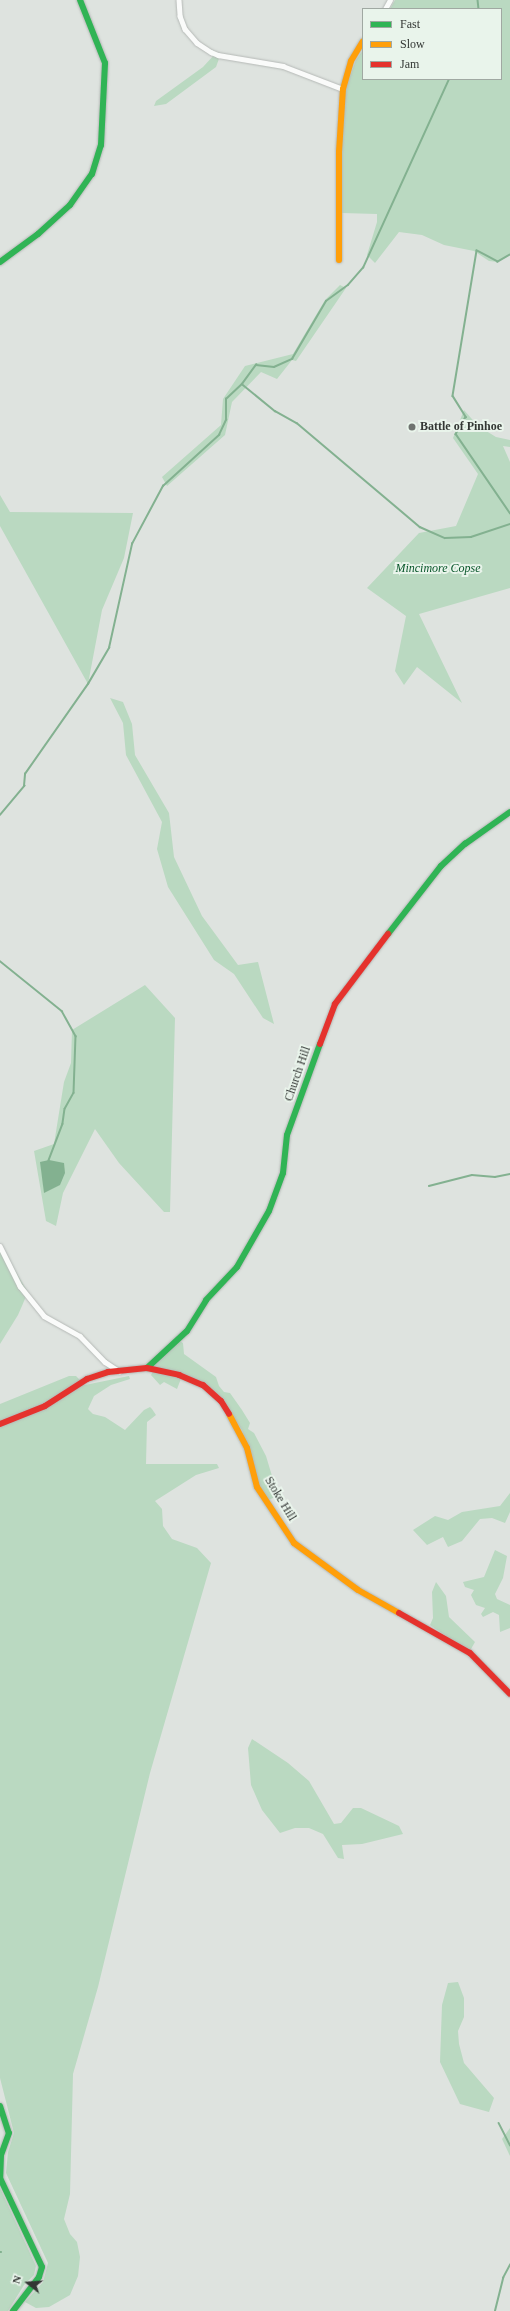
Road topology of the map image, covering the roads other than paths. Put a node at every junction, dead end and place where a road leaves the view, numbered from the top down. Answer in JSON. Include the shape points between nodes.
{"nodes":[{"id":1,"x":80,"y":0,"type":"edge"},
{"id":2,"x":179,"y":0,"type":"edge"},
{"id":3,"x":362,"y":43,"type":"edge"},
{"id":4,"x":343,"y":89,"type":"junction"},
{"id":5,"x":339,"y":260,"type":"dead end"},
{"id":6,"x":0,"y":262,"type":"edge"},
{"id":7,"x":510,"y":812,"type":"edge"},
{"id":8,"x":0,"y":1246,"type":"edge"},
{"id":9,"x":109,"y":1365,"type":"junction"},
{"id":10,"x":147,"y":1368,"type":"junction"},
{"id":11,"x":119,"y":1371,"type":"junction"},
{"id":12,"x":108,"y":1372,"type":"junction"},
{"id":13,"x":0,"y":1424,"type":"edge"},
{"id":14,"x":510,"y":1694,"type":"edge"},
{"id":15,"x":0,"y":2106,"type":"edge"},
{"id":16,"x":12,"y":2311,"type":"edge"}],
"edges":[{"from":1,"to":6,"type":"street","via":[[105,63],[101,145],[92,174],[70,205],[38,234]]},
{"from":2,"to":4,"type":"street","via":[[180,16],[185,29],[196,42],[211,52],[283,66]]},
{"from":3,"to":4,"type":"street","via":[[351,62]]},
{"from":4,"to":5,"type":"street","via":[[339,152]]},
{"from":7,"to":10,"type":"street","name":"Church Hill","via":[[465,844],[441,866],[339,999],[325,1030],[287,1135],[283,1173],[269,1211],[237,1266],[206,1300],[187,1331]]},
{"from":8,"to":9,"type":"street","via":[[20,1286],[33,1304],[44,1316],[80,1336]]},
{"from":9,"to":11,"type":"street"},
{"from":9,"to":12,"type":"street"},
{"from":10,"to":11,"type":"street","name":"Stoke Hill"},
{"from":10,"to":14,"type":"street","name":"Stoke Hill","via":[[179,1376],[203,1386],[221,1401],[247,1448],[257,1487],[294,1542],[320,1565],[358,1590],[470,1653]]},
{"from":11,"to":12,"type":"street","name":"Stoke Hill"},
{"from":12,"to":13,"type":"street","name":"Stoke Hill","via":[[87,1379],[45,1406]]},
{"from":15,"to":16,"type":"street","via":[[9,2133],[1,2154],[0,2178],[42,2267],[39,2276]]}]}
